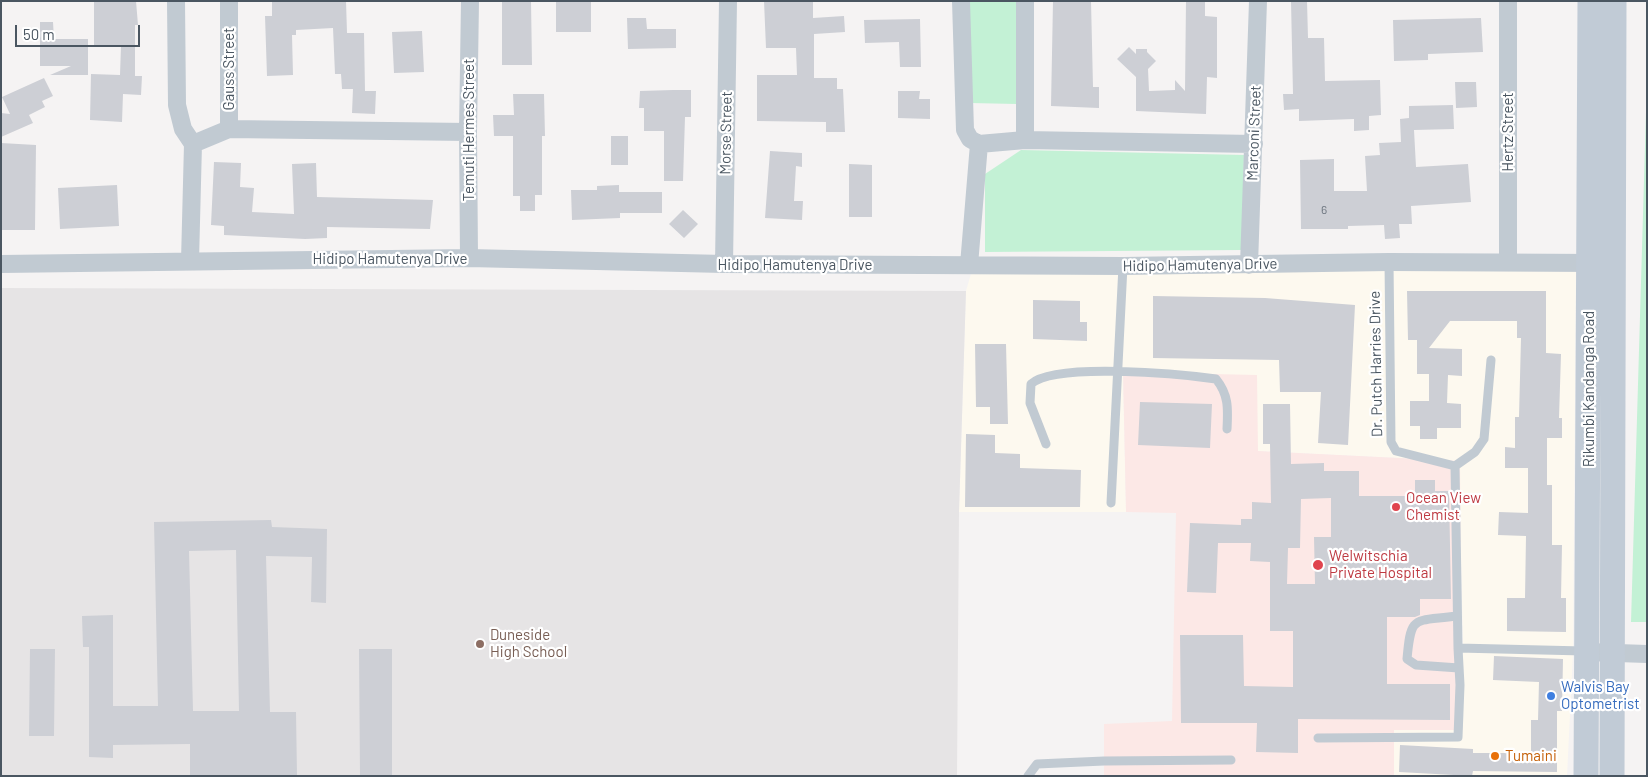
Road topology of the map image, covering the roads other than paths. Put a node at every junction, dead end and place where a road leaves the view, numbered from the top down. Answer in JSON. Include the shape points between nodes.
{"nodes":[{"id":1,"x":176,"y":1,"type":"edge"},
{"id":2,"x":229,"y":1,"type":"edge"},
{"id":3,"x":470,"y":1,"type":"edge"},
{"id":4,"x":728,"y":1,"type":"edge"},
{"id":5,"x":961,"y":1,"type":"edge"},
{"id":6,"x":1025,"y":1,"type":"edge"},
{"id":7,"x":1258,"y":1,"type":"edge"},
{"id":8,"x":1508,"y":1,"type":"edge"},
{"id":9,"x":1590,"y":1,"type":"edge"},
{"id":10,"x":1614,"y":1,"type":"edge"},
{"id":11,"x":229,"y":129,"type":"junction"},
{"id":12,"x":468,"y":132,"type":"junction"},
{"id":13,"x":1025,"y":140,"type":"junction"},
{"id":14,"x":193,"y":144,"type":"junction"},
{"id":15,"x":979,"y":144,"type":"junction"},
{"id":16,"x":1254,"y":144,"type":"junction"},
{"id":17,"x":469,"y":258,"type":"junction"},
{"id":18,"x":190,"y":261,"type":"junction"},
{"id":19,"x":1388,"y":262,"type":"junction"},
{"id":20,"x":1508,"y":262,"type":"junction"},
{"id":21,"x":1590,"y":262,"type":"junction"},
{"id":22,"x":1,"y":264,"type":"edge"},
{"id":23,"x":724,"y":264,"type":"junction"},
{"id":24,"x":969,"y":265,"type":"junction"},
{"id":25,"x":1249,"y":265,"type":"junction"},
{"id":26,"x":1615,"y":265,"type":"junction"},
{"id":27,"x":1123,"y":266,"type":"junction"},
{"id":28,"x":1491,"y":360,"type":"dead end"},
{"id":29,"x":1117,"y":371,"type":"junction"},
{"id":30,"x":1227,"y":429,"type":"dead end"},
{"id":31,"x":1046,"y":444,"type":"dead end"},
{"id":32,"x":1456,"y":466,"type":"junction"},
{"id":33,"x":1111,"y":503,"type":"dead end"},
{"id":34,"x":1456,"y":616,"type":"junction"},
{"id":35,"x":1458,"y":648,"type":"junction"},
{"id":36,"x":1587,"y":652,"type":"junction"},
{"id":37,"x":1613,"y":654,"type":"junction"},
{"id":38,"x":1647,"y":654,"type":"edge"},
{"id":39,"x":1459,"y":668,"type":"junction"},
{"id":40,"x":1318,"y":738,"type":"dead end"},
{"id":41,"x":1231,"y":760,"type":"dead end"},
{"id":42,"x":1028,"y":776,"type":"edge"},
{"id":43,"x":1586,"y":776,"type":"edge"},
{"id":44,"x":1612,"y":776,"type":"edge"}],
"edges":[{"from":1,"to":14,"type":"street","via":[[177,105],[183,129]]},
{"from":2,"to":11,"type":"street","name":"Gauss Street"},
{"from":3,"to":12,"type":"street","name":"Temuti Hermes Street"},
{"from":4,"to":23,"type":"street","name":"Morse Street"},
{"from":5,"to":15,"type":"street","via":[[965,130],[970,139]]},
{"from":6,"to":13,"type":"street"},
{"from":7,"to":16,"type":"street","name":"Marconi Street"},
{"from":8,"to":20,"type":"street","name":"Hertz Street"},
{"from":9,"to":21,"type":"main road","name":"Rikumbi Kandanga Road"},
{"from":10,"to":26,"type":"main road","name":"Rikumbi Kandanga Road"},
{"from":11,"to":12,"type":"street"},
{"from":11,"to":14,"type":"street","name":"Gauss Street"},
{"from":12,"to":17,"type":"street","name":"Temuti Hermes Street"},
{"from":13,"to":15,"type":"street"},
{"from":13,"to":16,"type":"street"},
{"from":14,"to":18,"type":"street"},
{"from":15,"to":24,"type":"street"},
{"from":16,"to":25,"type":"street","name":"Marconi Street"},
{"from":17,"to":18,"type":"street","name":"Hidipo Hamutenya Drive"},
{"from":17,"to":23,"type":"street","name":"Hidipo Hamutenya Drive"},
{"from":18,"to":22,"type":"street","name":"Hidipo Hamutenya Drive"},
{"from":19,"to":20,"type":"street","name":"Hidipo Hamutenya Drive"},
{"from":19,"to":25,"type":"street","name":"Hidipo Hamutenya Drive"},
{"from":19,"to":32,"type":"lane","name":"Dr. Putch Harries Drive","via":[[1389,427],[1392,446],[1396,451]]},
{"from":20,"to":21,"type":"street","name":"Hidipo Hamutenya Drive"},
{"from":21,"to":26,"type":"street","name":"Hidipo Hamutenya Drive"},
{"from":21,"to":36,"type":"main road","name":"Rikumbi Kandanga Road"},
{"from":23,"to":24,"type":"street","name":"Hidipo Hamutenya Drive"},
{"from":24,"to":27,"type":"street","name":"Hidipo Hamutenya Drive"},
{"from":25,"to":27,"type":"street","name":"Hidipo Hamutenya Drive"},
{"from":26,"to":37,"type":"main road","name":"Rikumbi Kandanga Road"},
{"from":27,"to":29,"type":"lane"},
{"from":28,"to":32,"type":"lane","via":[[1484,439],[1475,452]]},
{"from":29,"to":30,"type":"lane","via":[[1174,373],[1216,379],[1229,403]]},
{"from":29,"to":31,"type":"lane","via":[[1038,378],[1031,384],[1030,403]]},
{"from":29,"to":33,"type":"lane"},
{"from":32,"to":34,"type":"lane"},
{"from":34,"to":35,"type":"lane"},
{"from":34,"to":39,"type":"lane","via":[[1413,624],[1407,659],[1416,665]]},
{"from":35,"to":36,"type":"lane"},
{"from":35,"to":39,"type":"lane"},
{"from":36,"to":37,"type":"street"},
{"from":36,"to":43,"type":"main road","name":"Rikumbi Kandanga Road"},
{"from":37,"to":38,"type":"street"},
{"from":37,"to":44,"type":"main road","name":"Rikumbi Kandanga Road"},
{"from":39,"to":40,"type":"lane","via":[[1458,737]]},
{"from":41,"to":42,"type":"lane","via":[[1037,764]]}]}
